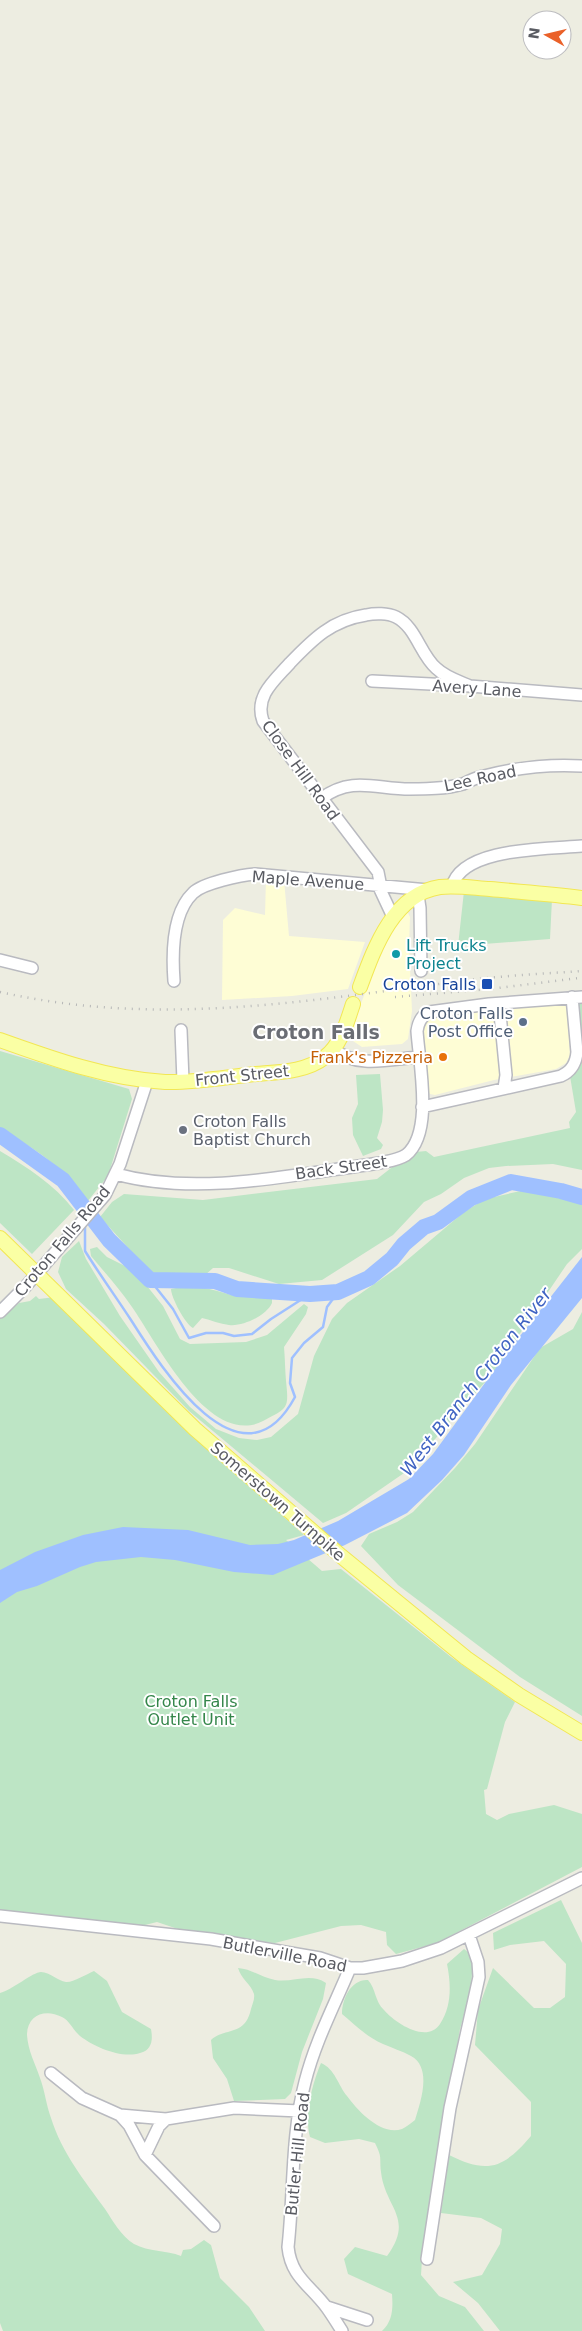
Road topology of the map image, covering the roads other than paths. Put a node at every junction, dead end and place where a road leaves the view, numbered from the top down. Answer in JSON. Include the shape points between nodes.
{"nodes":[{"id":1,"x":372,"y":681,"type":"dead end"},
{"id":2,"x":470,"y":686,"type":"junction"},
{"id":3,"x":582,"y":695,"type":"edge"},
{"id":4,"x":582,"y":766,"type":"edge"},
{"id":5,"x":322,"y":798,"type":"junction"},
{"id":6,"x":582,"y":846,"type":"edge"},
{"id":7,"x":378,"y":885,"type":"junction"},
{"id":8,"x":452,"y":887,"type":"junction"},
{"id":9,"x":423,"y":893,"type":"junction"},
{"id":10,"x":582,"y":898,"type":"edge"},
{"id":11,"x":393,"y":917,"type":"junction"},
{"id":12,"x":0,"y":960,"type":"edge"},
{"id":13,"x":32,"y":968,"type":"dead end"},
{"id":14,"x":421,"y":971,"type":"dead end"},
{"id":15,"x":174,"y":981,"type":"dead end"},
{"id":16,"x":360,"y":987,"type":"dead end"},
{"id":17,"x":577,"y":997,"type":"edge"},
{"id":18,"x":354,"y":1004,"type":"dead end"},
{"id":19,"x":499,"y":1004,"type":"junction"},
{"id":20,"x":181,"y":1030,"type":"dead end"},
{"id":21,"x":0,"y":1040,"type":"edge"},
{"id":22,"x":334,"y":1049,"type":"junction"},
{"id":23,"x":418,"y":1057,"type":"junction"},
{"id":24,"x":147,"y":1080,"type":"junction"},
{"id":25,"x":183,"y":1081,"type":"junction"},
{"id":26,"x":504,"y":1088,"type":"junction"},
{"id":27,"x":422,"y":1107,"type":"junction"},
{"id":28,"x":116,"y":1174,"type":"junction"},
{"id":29,"x":0,"y":1238,"type":"edge"},
{"id":30,"x":37,"y":1273,"type":"junction"},
{"id":31,"x":0,"y":1312,"type":"edge"},
{"id":32,"x":582,"y":1733,"type":"edge"},
{"id":33,"x":582,"y":1878,"type":"edge"},
{"id":34,"x":0,"y":1916,"type":"edge"},
{"id":35,"x":470,"y":1935,"type":"junction"},
{"id":36,"x":350,"y":1968,"type":"junction"},
{"id":37,"x":51,"y":2073,"type":"dead end"},
{"id":38,"x":300,"y":2111,"type":"junction"},
{"id":39,"x":120,"y":2116,"type":"junction"},
{"id":40,"x":166,"y":2119,"type":"junction"},
{"id":41,"x":145,"y":2155,"type":"junction"},
{"id":42,"x":214,"y":2226,"type":"dead end"},
{"id":43,"x":427,"y":2259,"type":"dead end"},
{"id":44,"x":326,"y":2307,"type":"junction"},
{"id":45,"x":367,"y":2320,"type":"dead end"},
{"id":46,"x":342,"y":2331,"type":"edge"}],
"edges":[{"from":1,"to":2,"type":"street","name":"Avery Lane"},
{"from":2,"to":3,"type":"street","name":"Avery Lane"},
{"from":2,"to":5,"type":"street","name":"Close Hill Road","via":[[435,667],[413,634],[395,617],[358,616],[322,632],[271,683],[260,706],[263,721]]},
{"from":4,"to":5,"type":"street","name":"Lee Road","via":[[532,768],[485,775],[439,788],[352,785],[332,790]]},
{"from":5,"to":7,"type":"street","name":"Close Hill Road","via":[[378,872]]},
{"from":6,"to":8,"type":"street","via":[[521,851],[487,858],[457,873]]},
{"from":7,"to":9,"type":"street","name":"Maple Avenue"},
{"from":7,"to":11,"type":"street","name":"Close Hill Road"},
{"from":7,"to":15,"type":"street","name":"Maple Avenue","via":[[255,874],[200,888],[192,893],[180,915],[174,943]]},
{"from":8,"to":9,"type":"main road"},
{"from":8,"to":10,"type":"main road"},
{"from":9,"to":11,"type":"main road"},
{"from":9,"to":14,"type":"street","via":[[420,908]]},
{"from":11,"to":16,"type":"main road","via":[[377,943]]},
{"from":12,"to":13,"type":"street"},
{"from":17,"to":19,"type":"street"},
{"from":17,"to":26,"type":"street","via":[[577,1052],[573,1068],[562,1076]]},
{"from":18,"to":22,"type":"main road"},
{"from":19,"to":23,"type":"street","via":[[424,1014],[417,1031]]},
{"from":19,"to":26,"type":"street","via":[[506,1075]]},
{"from":20,"to":25,"type":"street"},
{"from":21,"to":24,"type":"main road","name":"Front Street","via":[[78,1065]]},
{"from":22,"to":23,"type":"street","via":[[354,1061],[395,1061]]},
{"from":22,"to":25,"type":"main road","name":"Front Street","via":[[306,1067]]},
{"from":23,"to":27,"type":"street","name":"Back Street"},
{"from":24,"to":25,"type":"main road","name":"Front Street"},
{"from":24,"to":28,"type":"street","name":"Croton Falls Road"},
{"from":26,"to":27,"type":"street"},
{"from":27,"to":28,"type":"street","name":"Back Street","via":[[421,1128],[413,1147],[399,1159],[386,1162],[198,1184],[154,1183]]},
{"from":28,"to":30,"type":"street","name":"Croton Falls Road","via":[[105,1195]]},
{"from":29,"to":30,"type":"main road","name":"Somerstown Turnpike"},
{"from":30,"to":31,"type":"street","name":"Croton Falls Road"},
{"from":30,"to":32,"type":"main road","name":"Somerstown Turnpike","via":[[206,1439],[341,1556],[466,1658]]},
{"from":33,"to":35,"type":"street","name":"Butlerville Road"},
{"from":34,"to":36,"type":"street","name":"Butlerville Road","via":[[211,1939],[320,1958]]},
{"from":35,"to":36,"type":"street","name":"Butlerville Road","via":[[412,1959],[385,1966]]},
{"from":35,"to":43,"type":"street","via":[[479,1977],[450,2108]]},
{"from":36,"to":38,"type":"street","name":"Butler Hill Road","via":[[315,2051]]},
{"from":37,"to":39,"type":"street","via":[[82,2098]]},
{"from":38,"to":40,"type":"street","via":[[234,2108]]},
{"from":38,"to":44,"type":"street","name":"Butler Hill Road","via":[[289,2259],[295,2273]]},
{"from":39,"to":40,"type":"street"},
{"from":39,"to":41,"type":"street","via":[[130,2125]]},
{"from":40,"to":41,"type":"street","via":[[159,2126]]},
{"from":41,"to":42,"type":"street"},
{"from":44,"to":45,"type":"street"},
{"from":44,"to":46,"type":"street","name":"Butler Hill Road"}]}
